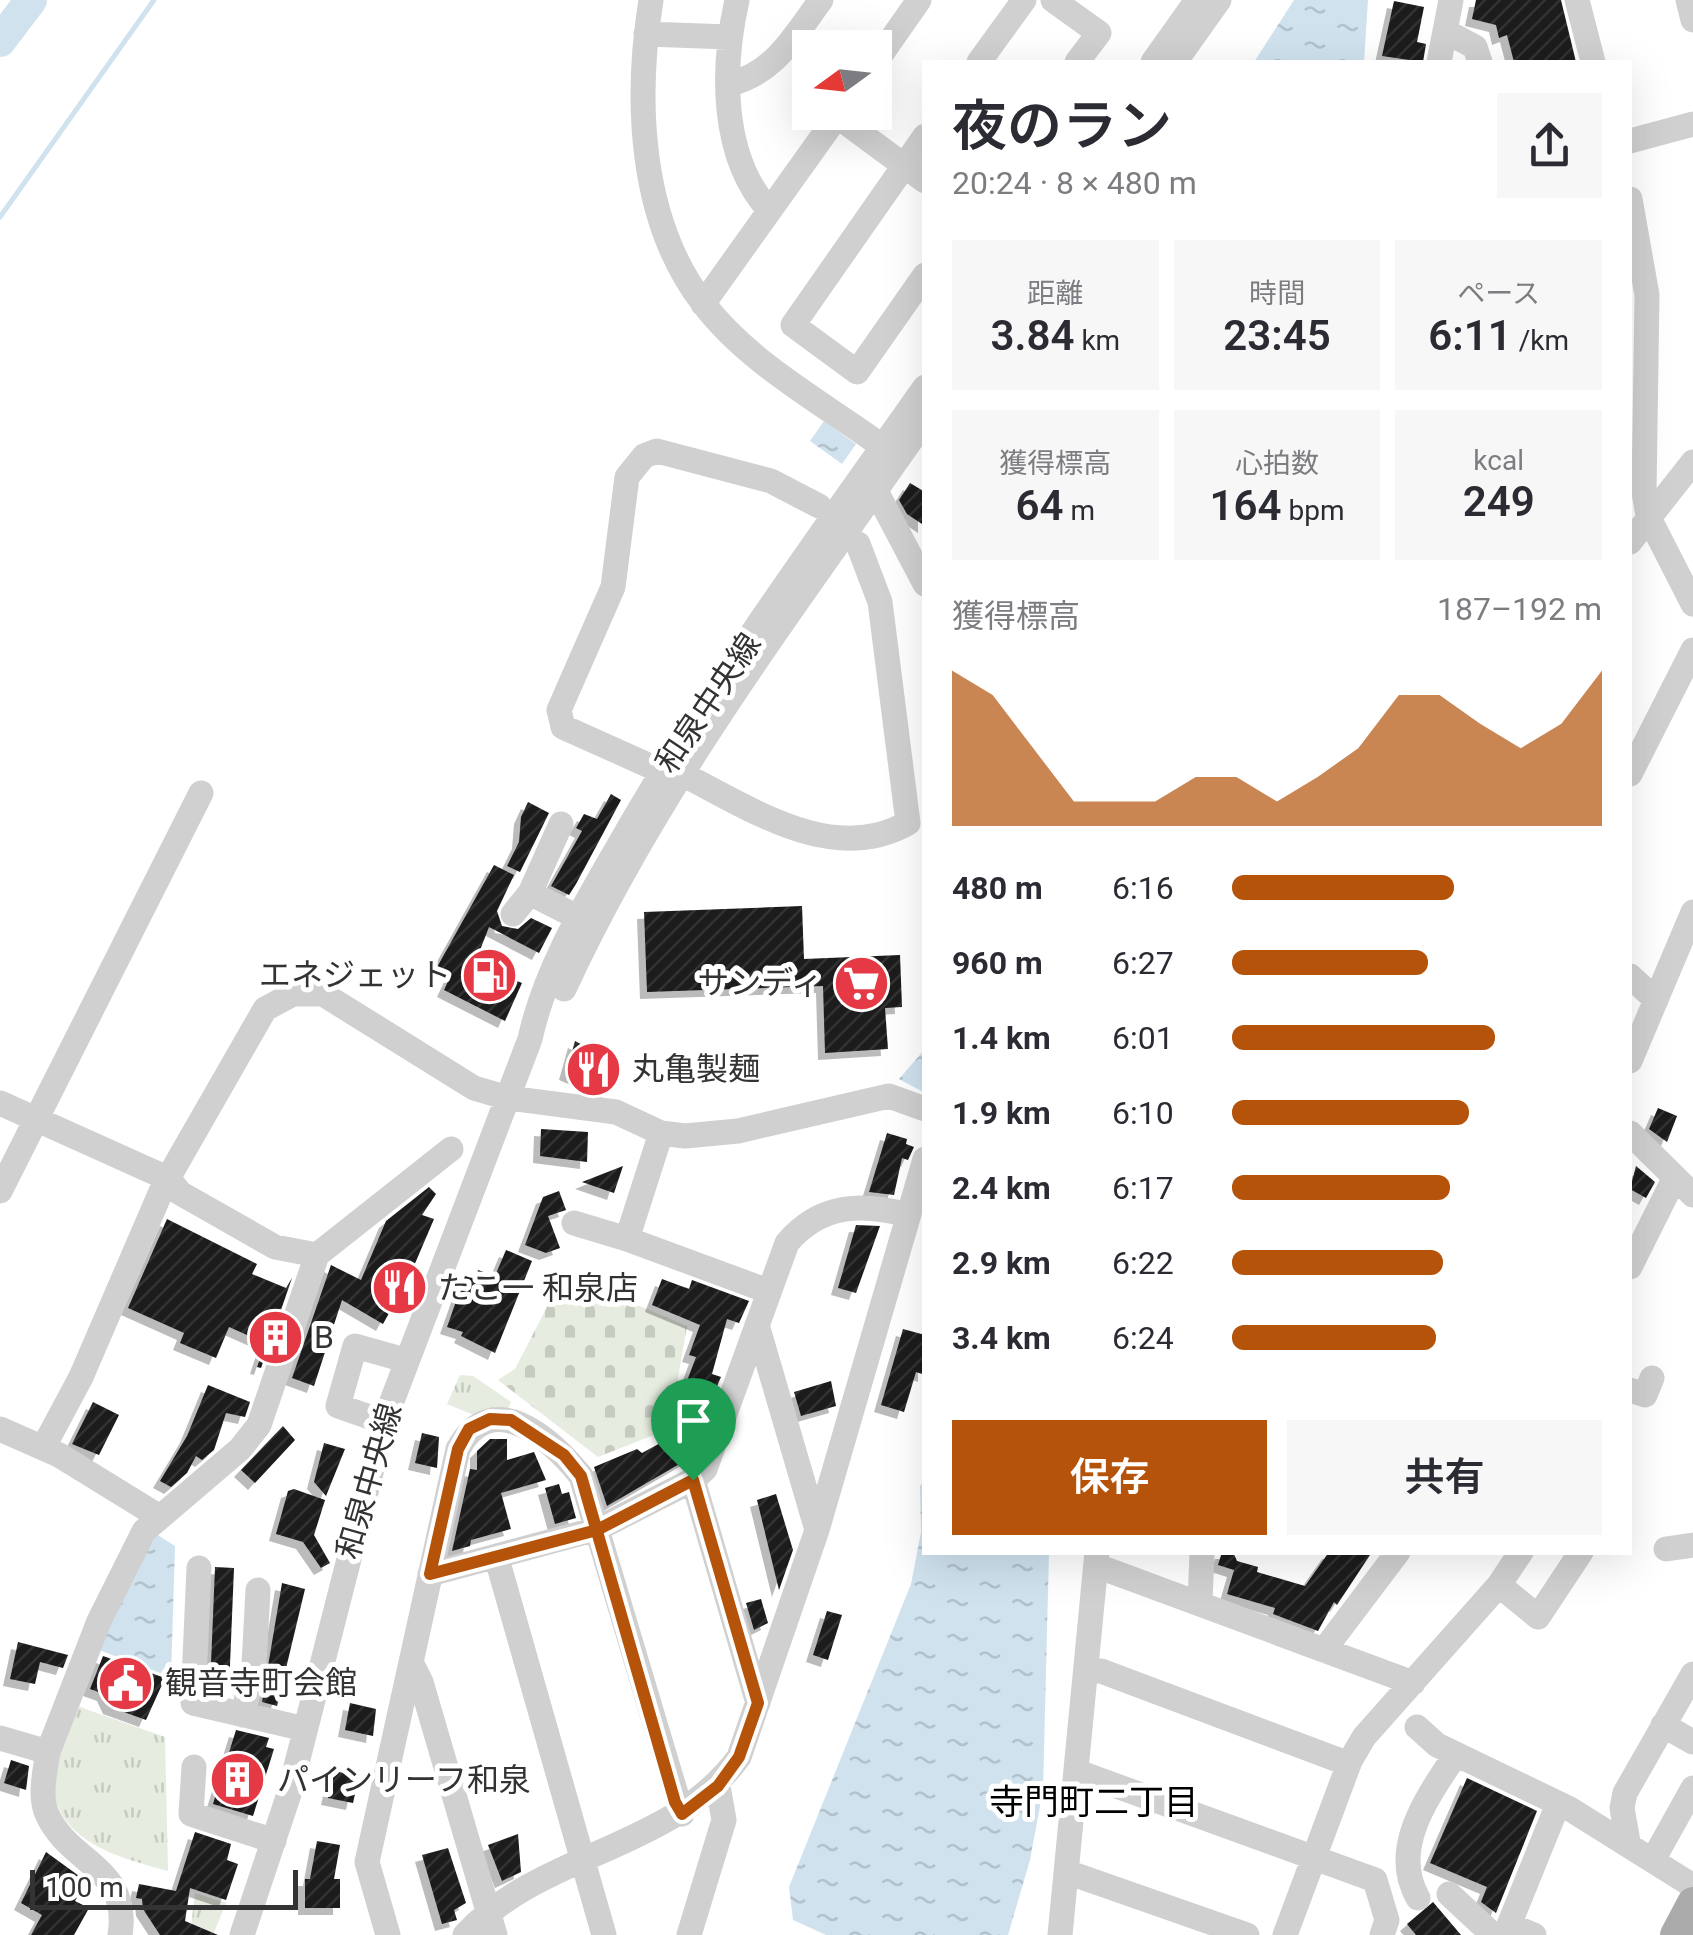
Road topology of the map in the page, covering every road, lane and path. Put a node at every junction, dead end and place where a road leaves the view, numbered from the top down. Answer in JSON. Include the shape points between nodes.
{"nodes":[{"id":1,"x":652,"y":0,"type":"edge"},
{"id":2,"x":737,"y":0,"type":"edge"},
{"id":3,"x":821,"y":0,"type":"edge"},
{"id":4,"x":920,"y":0,"type":"edge"},
{"id":5,"x":1024,"y":0,"type":"edge"},
{"id":6,"x":1052,"y":0,"type":"edge"},
{"id":7,"x":1198,"y":0,"type":"edge"},
{"id":8,"x":1218,"y":0,"type":"edge"},
{"id":9,"x":1451,"y":0,"type":"edge"},
{"id":10,"x":1577,"y":0,"type":"edge"},
{"id":11,"x":1688,"y":0,"type":"edge"},
{"id":12,"x":1693,"y":20,"type":"edge"},
{"id":13,"x":1445,"y":30,"type":"junction"},
{"id":14,"x":646,"y":34,"type":"junction"},
{"id":15,"x":728,"y":37,"type":"junction"},
{"id":16,"x":892,"y":39,"type":"edge"},
{"id":17,"x":980,"y":60,"type":"edge"},
{"id":18,"x":1079,"y":60,"type":"edge"},
{"id":19,"x":1155,"y":60,"type":"edge"},
{"id":20,"x":1176,"y":60,"type":"edge"},
{"id":21,"x":1439,"y":60,"type":"edge"},
{"id":22,"x":1479,"y":60,"type":"edge"},
{"id":23,"x":1593,"y":60,"type":"edge"},
{"id":24,"x":730,"y":84,"type":"junction"},
{"id":25,"x":1693,"y":124,"type":"edge"},
{"id":26,"x":826,"y":130,"type":"edge"},
{"id":27,"x":858,"y":130,"type":"edge"},
{"id":28,"x":1632,"y":141,"type":"edge"},
{"id":29,"x":922,"y":146,"type":"edge"},
{"id":30,"x":914,"y":174,"type":"edge"},
{"id":31,"x":769,"y":210,"type":"junction"},
{"id":32,"x":1634,"y":234,"type":"edge"},
{"id":33,"x":922,"y":279,"type":"edge"},
{"id":34,"x":703,"y":304,"type":"junction"},
{"id":35,"x":922,"y":391,"type":"edge"},
{"id":36,"x":922,"y":424,"type":"edge"},
{"id":37,"x":883,"y":447,"type":"junction"},
{"id":38,"x":1693,"y":462,"type":"edge"},
{"id":39,"x":876,"y":490,"type":"junction"},
{"id":40,"x":819,"y":506,"type":"dead end"},
{"id":41,"x":1648,"y":516,"type":"junction"},
{"id":42,"x":1632,"y":539,"type":"edge"},
{"id":43,"x":858,"y":544,"type":"dead end"},
{"id":44,"x":919,"y":550,"type":"edge"},
{"id":45,"x":1687,"y":568,"type":"edge"},
{"id":46,"x":1693,"y":604,"type":"edge"},
{"id":47,"x":1693,"y":650,"type":"edge"},
{"id":48,"x":1632,"y":770,"type":"edge"},
{"id":49,"x":672,"y":772,"type":"junction"},
{"id":50,"x":201,"y":792,"type":"dead end"},
{"id":51,"x":562,"y":838,"type":"dead end"},
{"id":52,"x":530,"y":894,"type":"junction"},
{"id":53,"x":1693,"y":912,"type":"edge"},
{"id":54,"x":513,"y":914,"type":"dead end"},
{"id":55,"x":578,"y":917,"type":"junction"},
{"id":56,"x":1632,"y":978,"type":"edge"},
{"id":57,"x":1656,"y":1000,"type":"junction"},
{"id":58,"x":530,"y":1038,"type":"junction"},
{"id":59,"x":1632,"y":1056,"type":"edge"},
{"id":60,"x":508,"y":1098,"type":"junction"},
{"id":61,"x":0,"y":1102,"type":"edge"},
{"id":62,"x":922,"y":1108,"type":"edge"},
{"id":63,"x":36,"y":1116,"type":"junction"},
{"id":64,"x":661,"y":1133,"type":"junction"},
{"id":65,"x":1632,"y":1135,"type":"edge"},
{"id":66,"x":450,"y":1149,"type":"dead end"},
{"id":67,"x":922,"y":1169,"type":"edge"},
{"id":68,"x":169,"y":1179,"type":"junction"},
{"id":69,"x":1683,"y":1187,"type":"edge"},
{"id":70,"x":0,"y":1192,"type":"edge"},
{"id":71,"x":908,"y":1215,"type":"junction"},
{"id":72,"x":574,"y":1223,"type":"dead end"},
{"id":73,"x":627,"y":1238,"type":"junction"},
{"id":74,"x":317,"y":1255,"type":"junction"},
{"id":75,"x":1632,"y":1264,"type":"edge"},
{"id":76,"x":768,"y":1291,"type":"junction"},
{"id":77,"x":757,"y":1325,"type":"junction"},
{"id":78,"x":405,"y":1360,"type":"junction"},
{"id":79,"x":384,"y":1422,"type":"junction"},
{"id":80,"x":0,"y":1429,"type":"edge"},
{"id":81,"x":43,"y":1448,"type":"junction"},
{"id":82,"x":693,"y":1480,"type":"junction"},
{"id":83,"x":158,"y":1516,"type":"junction"},
{"id":84,"x":597,"y":1530,"type":"junction"},
{"id":85,"x":817,"y":1530,"type":"junction"},
{"id":86,"x":1693,"y":1545,"type":"edge"},
{"id":87,"x":1666,"y":1549,"type":"dead end"},
{"id":88,"x":1202,"y":1555,"type":"edge"},
{"id":89,"x":1396,"y":1555,"type":"edge"},
{"id":90,"x":1519,"y":1555,"type":"edge"},
{"id":91,"x":1579,"y":1555,"type":"edge"},
{"id":92,"x":497,"y":1559,"type":"junction"},
{"id":93,"x":1097,"y":1559,"type":"edge"},
{"id":94,"x":199,"y":1568,"type":"dead end"},
{"id":95,"x":430,"y":1574,"type":"junction"},
{"id":96,"x":1499,"y":1586,"type":"junction"},
{"id":97,"x":258,"y":1590,"type":"dead end"},
{"id":98,"x":1200,"y":1603,"type":"junction"},
{"id":99,"x":1324,"y":1650,"type":"junction"},
{"id":100,"x":411,"y":1662,"type":"junction"},
{"id":101,"x":1088,"y":1671,"type":"junction"},
{"id":102,"x":1693,"y":1674,"type":"edge"},
{"id":103,"x":1413,"y":1683,"type":"junction"},
{"id":104,"x":758,"y":1703,"type":"junction"},
{"id":105,"x":244,"y":1715,"type":"junction"},
{"id":106,"x":1663,"y":1725,"type":"junction"},
{"id":107,"x":1417,"y":1727,"type":"dead end"},
{"id":108,"x":305,"y":1730,"type":"junction"},
{"id":109,"x":0,"y":1738,"type":"edge"},
{"id":110,"x":1693,"y":1742,"type":"edge"},
{"id":111,"x":48,"y":1752,"type":"junction"},
{"id":112,"x":1456,"y":1754,"type":"junction"},
{"id":113,"x":1349,"y":1764,"type":"junction"},
{"id":114,"x":194,"y":1767,"type":"dead end"},
{"id":115,"x":1078,"y":1772,"type":"junction"},
{"id":116,"x":718,"y":1786,"type":"junction"},
{"id":117,"x":1693,"y":1788,"type":"edge"},
{"id":118,"x":1558,"y":1804,"type":"junction"},
{"id":119,"x":682,"y":1814,"type":"junction"},
{"id":120,"x":274,"y":1841,"type":"junction"},
{"id":121,"x":1628,"y":1842,"type":"junction"},
{"id":122,"x":1316,"y":1856,"type":"junction"},
{"id":123,"x":582,"y":1860,"type":"junction"},
{"id":124,"x":1653,"y":1860,"type":"junction"},
{"id":125,"x":1067,"y":1872,"type":"junction"},
{"id":126,"x":1693,"y":1886,"type":"edge"},
{"id":127,"x":1449,"y":1894,"type":"dead end"},
{"id":128,"x":1418,"y":1898,"type":"dead end"},
{"id":129,"x":1693,"y":1902,"type":"edge"},
{"id":130,"x":492,"y":1923,"type":"edge"},
{"id":131,"x":1502,"y":1932,"type":"edge"},
{"id":132,"x":120,"y":1935,"type":"edge"},
{"id":133,"x":242,"y":1935,"type":"edge"},
{"id":134,"x":388,"y":1935,"type":"edge"},
{"id":135,"x":465,"y":1935,"type":"edge"},
{"id":136,"x":604,"y":1935,"type":"edge"},
{"id":137,"x":689,"y":1935,"type":"edge"},
{"id":138,"x":1060,"y":1935,"type":"edge"},
{"id":139,"x":1247,"y":1935,"type":"edge"},
{"id":140,"x":1285,"y":1935,"type":"edge"},
{"id":141,"x":1382,"y":1935,"type":"edge"},
{"id":142,"x":1534,"y":1935,"type":"edge"},
{"id":143,"x":1676,"y":1935,"type":"edge"}],
"edges":[{"from":1,"to":14,"type":"street"},
{"from":2,"to":15,"type":"street"},
{"from":3,"to":24,"type":"street","via":[[770,67]]},
{"from":4,"to":16,"type":"street"},
{"from":5,"to":17,"type":"street"},
{"from":6,"to":18,"type":"street","via":[[1099,33]]},
{"from":7,"to":19,"type":"street"},
{"from":8,"to":20,"type":"street"},
{"from":9,"to":13,"type":"street"},
{"from":10,"to":23,"type":"street"},
{"from":11,"to":12,"type":"street"},
{"from":13,"to":21,"type":"street"},
{"from":13,"to":22,"type":"street","via":[[1475,46]]},
{"from":14,"to":15,"type":"street"},
{"from":14,"to":34,"type":"street","via":[[650,183],[672,250]]},
{"from":15,"to":24,"type":"street"},
{"from":24,"to":31,"type":"street","via":[[739,163]]},
{"from":25,"to":28,"type":"street"},
{"from":26,"to":31,"type":"street"},
{"from":27,"to":30,"type":"street"},
{"from":29,"to":30,"type":"street"},
{"from":30,"to":33,"type":"street","via":[[793,325],[857,372]]},
{"from":31,"to":34,"type":"street"},
{"from":32,"to":41,"type":"street","via":[[1647,296]]},
{"from":34,"to":37,"type":"street","via":[[748,348]]},
{"from":35,"to":37,"type":"street","name":"和泉中央線"},
{"from":36,"to":39,"type":"street","name":"和泉中央線"},
{"from":37,"to":49,"type":"street","name":"和泉中央線"},
{"from":38,"to":41,"type":"street"},
{"from":39,"to":44,"type":"street"},
{"from":39,"to":49,"type":"street","name":"和泉中央線"},
{"from":40,"to":49,"type":"street","via":[[771,480],[656,451],[627,477],[613,587],[559,710],[563,727]]},
{"from":41,"to":42,"type":"street"},
{"from":41,"to":45,"type":"street"},
{"from":43,"to":49,"type":"street","via":[[880,602],[908,823],[870,838],[797,830]]},
{"from":45,"to":46,"type":"street"},
{"from":47,"to":48,"type":"street"},
{"from":49,"to":55,"type":"street","name":"和泉中央線"},
{"from":49,"to":58,"type":"street","name":"和泉中央線","via":[[562,992]]},
{"from":50,"to":63,"type":"street"},
{"from":51,"to":52,"type":"street"},
{"from":52,"to":54,"type":"street"},
{"from":52,"to":55,"type":"street"},
{"from":53,"to":57,"type":"street"},
{"from":55,"to":58,"type":"street","name":"和泉中央線","via":[[538,1004]]},
{"from":56,"to":57,"type":"street"},
{"from":57,"to":59,"type":"street"},
{"from":58,"to":60,"type":"street","name":"和泉中央線"},
{"from":60,"to":64,"type":"street","via":[[616,1112]]},
{"from":60,"to":68,"type":"street","via":[[474,1088],[323,994],[294,994],[265,1008]]},
{"from":60,"to":78,"type":"street","name":"和泉中央線"},
{"from":61,"to":63,"type":"street"},
{"from":62,"to":64,"type":"street","via":[[889,1096],[738,1130]]},
{"from":63,"to":68,"type":"street"},
{"from":63,"to":70,"type":"street"},
{"from":64,"to":73,"type":"street"},
{"from":65,"to":69,"type":"street"},
{"from":66,"to":74,"type":"street"},
{"from":67,"to":71,"type":"street"},
{"from":68,"to":74,"type":"street","via":[[180,1193],[275,1248]]},
{"from":68,"to":81,"type":"street"},
{"from":69,"to":75,"type":"street"},
{"from":71,"to":76,"type":"street","via":[[852,1205],[797,1232]]},
{"from":71,"to":85,"type":"street"},
{"from":72,"to":73,"type":"street"},
{"from":73,"to":76,"type":"street"},
{"from":74,"to":83,"type":"street","via":[[258,1425],[240,1449]]},
{"from":76,"to":77,"type":"street"},
{"from":77,"to":82,"type":"street","via":[[705,1469]]},
{"from":77,"to":85,"type":"street"},
{"from":78,"to":79,"type":"street","name":"和泉中央線"},
{"from":78,"to":79,"type":"street","via":[[356,1346],[338,1406]]},
{"from":79,"to":108,"type":"street","name":"和泉中央線"},
{"from":80,"to":81,"type":"street"},
{"from":81,"to":83,"type":"street"},
{"from":82,"to":84,"type":"street"},
{"from":82,"to":104,"type":"street"},
{"from":83,"to":111,"type":"street","via":[[132,1551],[98,1620]]},
{"from":84,"to":92,"type":"street"},
{"from":84,"to":95,"type":"street","via":[[581,1476],[564,1455],[511,1420],[490,1419],[469,1429],[458,1449]]},
{"from":84,"to":119,"type":"street"},
{"from":85,"to":104,"type":"street"},
{"from":86,"to":87,"type":"street"},
{"from":88,"to":98,"type":"street"},
{"from":89,"to":99,"type":"street"},
{"from":90,"to":96,"type":"street"},
{"from":91,"to":96,"type":"street","via":[[1538,1617]]},
{"from":92,"to":95,"type":"street"},
{"from":92,"to":123,"type":"street"},
{"from":93,"to":98,"type":"street"},
{"from":93,"to":101,"type":"street"},
{"from":94,"to":105,"type":"street","via":[[193,1703]]},
{"from":95,"to":100,"type":"street"},
{"from":96,"to":103,"type":"street"},
{"from":97,"to":105,"type":"street"},
{"from":98,"to":99,"type":"street"},
{"from":99,"to":103,"type":"street"},
{"from":100,"to":130,"type":"street"},
{"from":100,"to":134,"type":"street","via":[[367,1862]]},
{"from":101,"to":113,"type":"street"},
{"from":101,"to":115,"type":"street"},
{"from":102,"to":106,"type":"street"},
{"from":103,"to":113,"type":"street"},
{"from":104,"to":116,"type":"street","via":[[739,1757]]},
{"from":105,"to":108,"type":"street"},
{"from":106,"to":110,"type":"street"},
{"from":106,"to":121,"type":"street","via":[[1625,1793]]},
{"from":107,"to":112,"type":"street"},
{"from":108,"to":120,"type":"street","name":"和泉中央線"},
{"from":109,"to":111,"type":"street"},
{"from":111,"to":132,"type":"street","via":[[47,1814],[118,1894]]},
{"from":112,"to":118,"type":"street"},
{"from":112,"to":128,"type":"street","via":[[1414,1818],[1410,1866]]},
{"from":113,"to":122,"type":"street"},
{"from":114,"to":120,"type":"street","via":[[191,1814]]},
{"from":115,"to":122,"type":"street"},
{"from":115,"to":125,"type":"street"},
{"from":116,"to":119,"type":"street"},
{"from":116,"to":137,"type":"street","via":[[724,1820]]},
{"from":117,"to":124,"type":"street"},
{"from":118,"to":121,"type":"street"},
{"from":118,"to":131,"type":"street"},
{"from":119,"to":123,"type":"street"},
{"from":120,"to":133,"type":"street","name":"和泉中央線"},
{"from":121,"to":124,"type":"street"},
{"from":122,"to":140,"type":"street"},
{"from":122,"to":141,"type":"street","via":[[1376,1880],[1387,1920]]},
{"from":123,"to":130,"type":"street","via":[[511,1894]]},
{"from":123,"to":136,"type":"street"},
{"from":124,"to":126,"type":"street"},
{"from":125,"to":138,"type":"street"},
{"from":125,"to":139,"type":"street"},
{"from":127,"to":131,"type":"street"},
{"from":129,"to":143,"type":"main road"},
{"from":130,"to":135,"type":"street"},
{"from":131,"to":142,"type":"street"}]}
